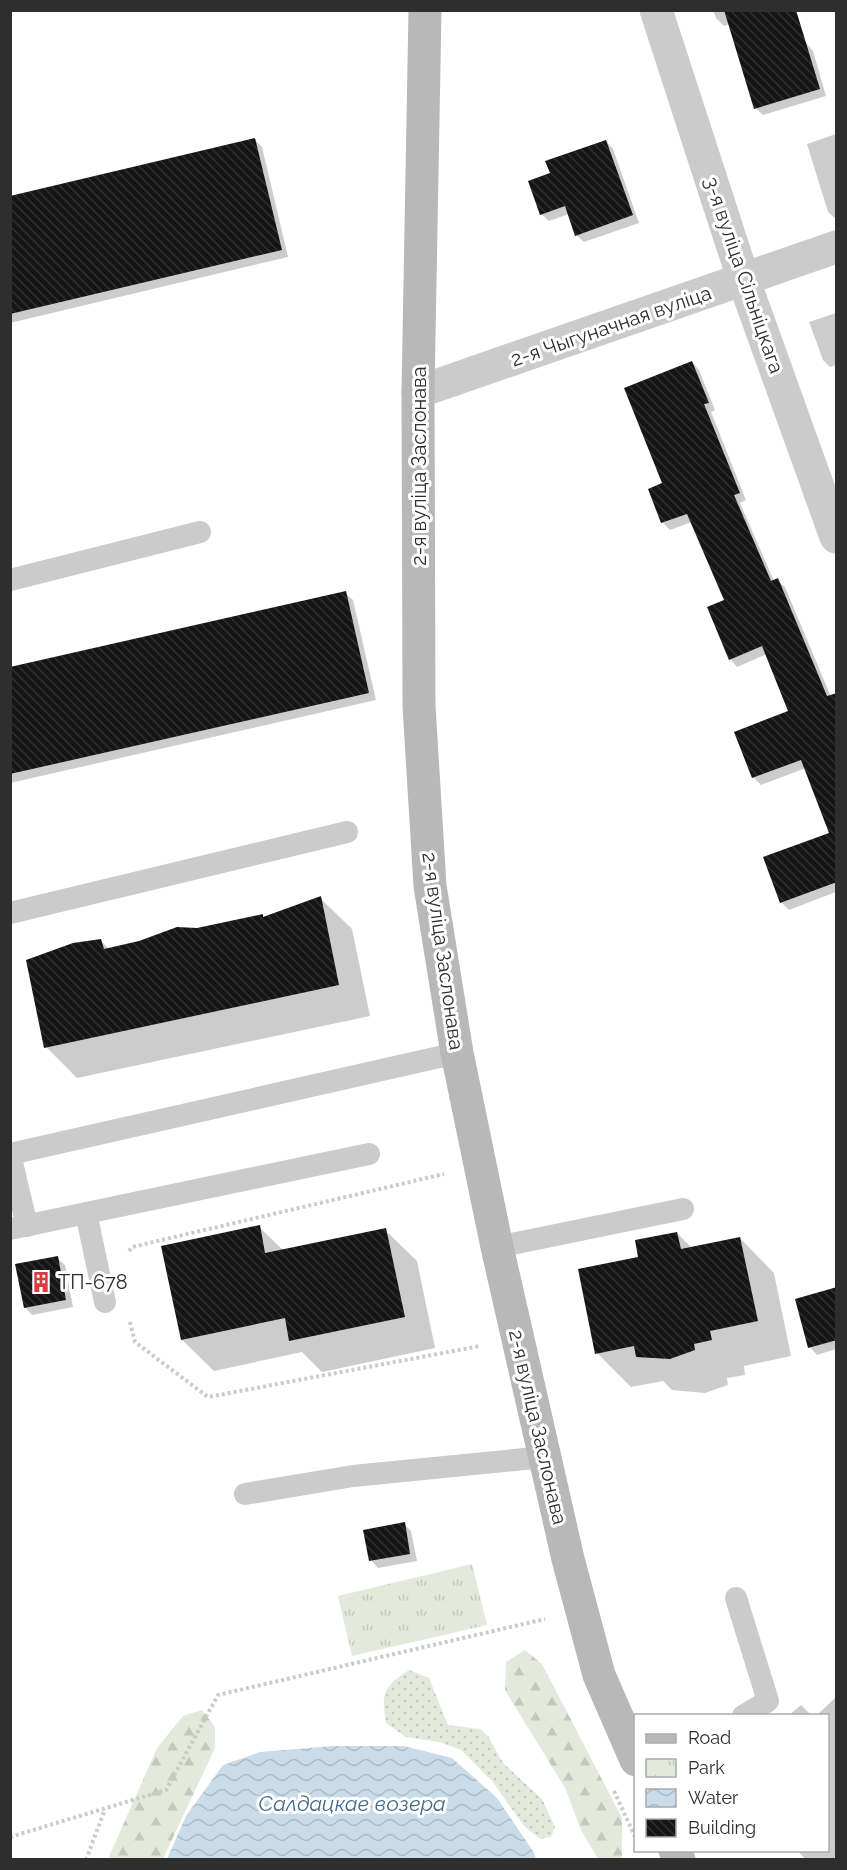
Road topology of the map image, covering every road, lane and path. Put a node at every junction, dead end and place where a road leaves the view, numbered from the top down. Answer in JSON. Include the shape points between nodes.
{"nodes":[{"id":1,"x":425,"y":10,"type":"edge"},
{"id":2,"x":656,"y":10,"type":"edge"},
{"id":3,"x":837,"y":247,"type":"edge"},
{"id":4,"x":744,"y":280,"type":"junction"},
{"id":5,"x":418,"y":392,"type":"junction"},
{"id":6,"x":200,"y":532,"type":"dead end"},
{"id":7,"x":837,"y":537,"type":"edge"},
{"id":8,"x":10,"y":580,"type":"edge"},
{"id":9,"x":347,"y":831,"type":"dead end"},
{"id":10,"x":10,"y":913,"type":"edge"},
{"id":11,"x":457,"y":1053,"type":"junction"},
{"id":12,"x":10,"y":1154,"type":"edge"},
{"id":13,"x":369,"y":1154,"type":"dead end"},
{"id":14,"x":445,"y":1174,"type":"dead end"},
{"id":15,"x":683,"y":1209,"type":"dead end"},
{"id":16,"x":86,"y":1213,"type":"junction"},
{"id":17,"x":19,"y":1227,"type":"edge"},
{"id":18,"x":497,"y":1246,"type":"junction"},
{"id":19,"x":127,"y":1254,"type":"dead end"},
{"id":20,"x":105,"y":1302,"type":"dead end"},
{"id":21,"x":130,"y":1321,"type":"dead end"},
{"id":22,"x":490,"y":1344,"type":"dead end"},
{"id":23,"x":545,"y":1457,"type":"junction"},
{"id":24,"x":245,"y":1494,"type":"dead end"},
{"id":25,"x":736,"y":1598,"type":"dead end"},
{"id":26,"x":554,"y":1617,"type":"dead end"},
{"id":27,"x":746,"y":1714,"type":"edge"},
{"id":28,"x":634,"y":1755,"type":"edge"},
{"id":29,"x":105,"y":1808,"type":"junction"},
{"id":30,"x":10,"y":1837,"type":"edge"},
{"id":31,"x":87,"y":1860,"type":"edge"}],
"edges":[{"from":1,"to":5,"type":"main road","name":"2-я вуліца Заслонава"},
{"from":2,"to":4,"type":"street","name":"3-я вуліца Сільніцкага"},
{"from":3,"to":4,"type":"street","name":"2-я Чыгуначная вуліца"},
{"from":4,"to":5,"type":"street","name":"2-я Чыгуначная вуліца"},
{"from":4,"to":7,"type":"street","name":"3-я вуліца Сільніцкага"},
{"from":5,"to":11,"type":"main road","name":"2-я вуліца Заслонава","via":[[419,706],[430,886]]},
{"from":6,"to":8,"type":"lane"},
{"from":9,"to":10,"type":"lane"},
{"from":11,"to":12,"type":"lane"},
{"from":11,"to":18,"type":"main road","name":"2-я вуліца Заслонава"},
{"from":12,"to":17,"type":"lane"},
{"from":13,"to":16,"type":"lane"},
{"from":14,"to":19,"type":"path","via":[[132,1247]]},
{"from":15,"to":18,"type":"lane"},
{"from":16,"to":17,"type":"lane"},
{"from":16,"to":20,"type":"lane"},
{"from":18,"to":23,"type":"main road","name":"2-я вуліца Заслонава"},
{"from":21,"to":22,"type":"path","via":[[135,1342],[208,1397]]},
{"from":23,"to":24,"type":"lane","via":[[354,1476]]},
{"from":23,"to":28,"type":"main road","name":"2-я вуліца Заслонава","via":[[599,1675]]},
{"from":25,"to":27,"type":"lane","via":[[768,1701]]},
{"from":26,"to":29,"type":"path","via":[[218,1695],[166,1790]]},
{"from":29,"to":30,"type":"path"},
{"from":29,"to":31,"type":"path"}]}
